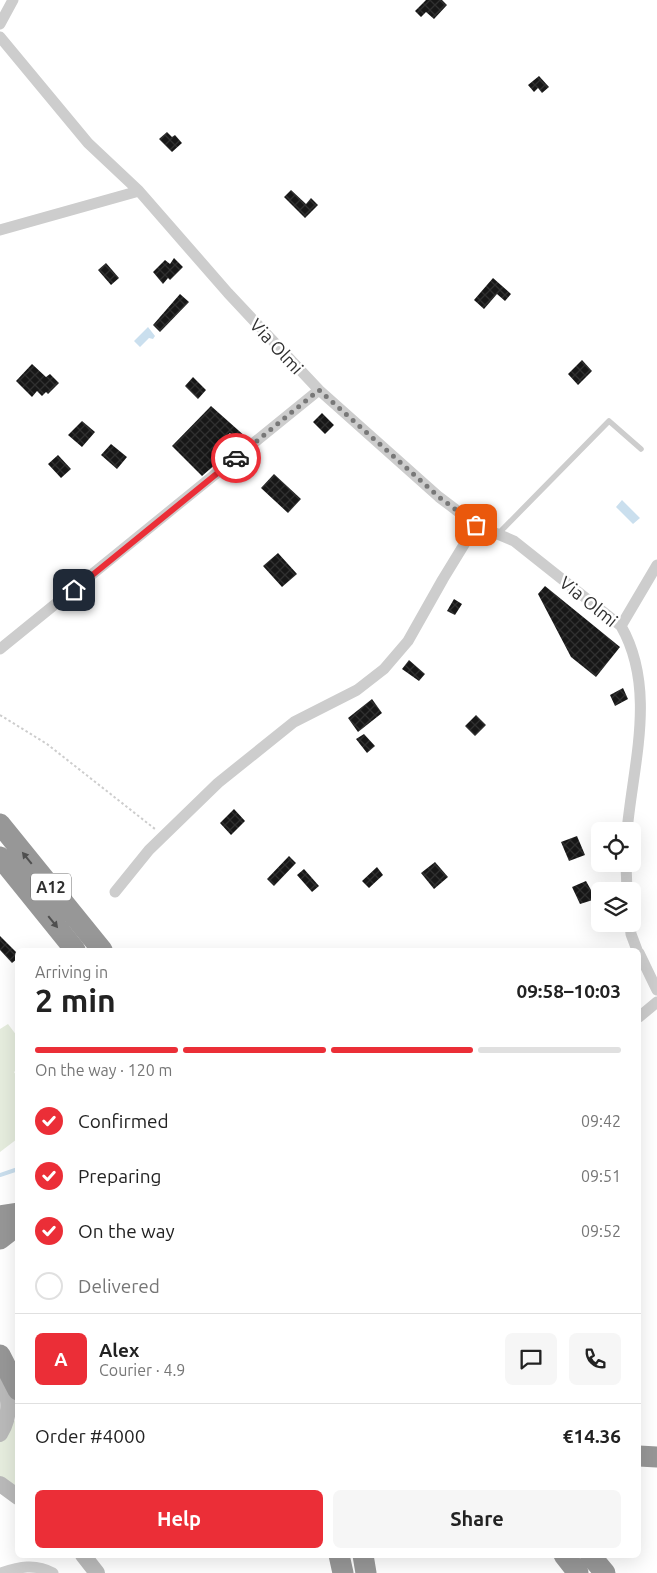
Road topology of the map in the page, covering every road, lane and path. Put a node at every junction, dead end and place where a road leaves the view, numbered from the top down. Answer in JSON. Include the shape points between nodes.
{"nodes":[{"id":1,"x":13,"y":0,"type":"edge"},
{"id":2,"x":0,"y":24,"type":"edge"},
{"id":3,"x":1,"y":41,"type":"edge"},
{"id":4,"x":139,"y":191,"type":"junction"},
{"id":5,"x":0,"y":230,"type":"edge"},
{"id":6,"x":319,"y":390,"type":"junction"},
{"id":7,"x":641,"y":450,"type":"dead end"},
{"id":8,"x":476,"y":525,"type":"junction"},
{"id":9,"x":498,"y":534,"type":"junction"},
{"id":10,"x":657,"y":564,"type":"edge"},
{"id":11,"x":653,"y":580,"type":"edge"},
{"id":12,"x":621,"y":626,"type":"junction"},
{"id":13,"x":0,"y":649,"type":"edge"},
{"id":14,"x":0,"y":714,"type":"edge"},
{"id":15,"x":628,"y":822,"type":"edge"},
{"id":16,"x":0,"y":824,"type":"edge"},
{"id":17,"x":163,"y":836,"type":"junction"},
{"id":18,"x":0,"y":857,"type":"edge"},
{"id":19,"x":115,"y":892,"type":"dead end"},
{"id":20,"x":631,"y":932,"type":"edge"},
{"id":21,"x":73,"y":948,"type":"edge"},
{"id":22,"x":100,"y":948,"type":"edge"},
{"id":23,"x":637,"y":948,"type":"edge"},
{"id":24,"x":641,"y":957,"type":"edge"},
{"id":25,"x":657,"y":990,"type":"edge"},
{"id":26,"x":657,"y":1002,"type":"edge"},
{"id":27,"x":641,"y":1015,"type":"edge"},
{"id":28,"x":15,"y":1214,"type":"edge"},
{"id":29,"x":0,"y":1216,"type":"edge"},
{"id":30,"x":15,"y":1219,"type":"edge"},
{"id":31,"x":0,"y":1224,"type":"edge"},
{"id":32,"x":15,"y":1227,"type":"edge"},
{"id":33,"x":0,"y":1239,"type":"edge"},
{"id":34,"x":0,"y":1355,"type":"edge"},
{"id":35,"x":0,"y":1375,"type":"edge"},
{"id":36,"x":13,"y":1392,"type":"edge"},
{"id":37,"x":0,"y":1434,"type":"edge"},
{"id":38,"x":641,"y":1456,"type":"edge"},
{"id":39,"x":657,"y":1457,"type":"edge"},
{"id":40,"x":0,"y":1484,"type":"edge"},
{"id":41,"x":15,"y":1495,"type":"edge"},
{"id":42,"x":85,"y":1558,"type":"edge"},
{"id":43,"x":340,"y":1558,"type":"edge"},
{"id":44,"x":364,"y":1558,"type":"edge"},
{"id":45,"x":552,"y":1558,"type":"edge"},
{"id":46,"x":566,"y":1558,"type":"edge"},
{"id":47,"x":592,"y":1558,"type":"edge"},
{"id":48,"x":1,"y":1573,"type":"edge"},
{"id":49,"x":53,"y":1573,"type":"edge"},
{"id":50,"x":96,"y":1573,"type":"edge"},
{"id":51,"x":343,"y":1573,"type":"edge"},
{"id":52,"x":366,"y":1573,"type":"edge"},
{"id":53,"x":560,"y":1573,"type":"edge"},
{"id":54,"x":578,"y":1573,"type":"edge"},
{"id":55,"x":605,"y":1573,"type":"edge"}],
"edges":[{"from":1,"to":2,"type":"street"},
{"from":3,"to":4,"type":"street","name":"Via Olmi","via":[[88,143]]},
{"from":4,"to":5,"type":"street"},
{"from":4,"to":6,"type":"street","name":"Via Olmi"},
{"from":6,"to":8,"type":"street","name":"Via Olmi","via":[[439,497]]},
{"from":6,"to":13,"type":"street"},
{"from":7,"to":9,"type":"lane","via":[[609,422]]},
{"from":8,"to":9,"type":"street","name":"Via Olmi"},
{"from":8,"to":17,"type":"street","via":[[408,641],[384,670],[357,690],[294,722],[218,783]]},
{"from":9,"to":12,"type":"street","name":"Via Olmi","via":[[514,541]]},
{"from":10,"to":11,"type":"street"},
{"from":11,"to":12,"type":"street"},
{"from":12,"to":15,"type":"street","name":"Via Olmi","via":[[628,638],[637,671],[641,713]]},
{"from":14,"to":17,"type":"path","via":[[47,744]]},
{"from":22,"to":16,"type":"highway","number":"A12","one_way":true},
{"from":17,"to":19,"type":"street"},
{"from":18,"to":21,"type":"highway","number":"A12","one_way":true},
{"from":20,"to":23,"type":"street"},
{"from":24,"to":25,"type":"street"},
{"from":26,"to":27,"type":"street"},
{"from":28,"to":29,"type":"highway"},
{"from":30,"to":31,"type":"highway"},
{"from":32,"to":33,"type":"highway"},
{"from":34,"to":36,"type":"highway"},
{"from":35,"to":36,"type":"main road"},
{"from":36,"to":37,"type":"main road","via":[[6,1424]]},
{"from":38,"to":39,"type":"highway"},
{"from":40,"to":41,"type":"main road"},
{"from":42,"to":50,"type":"main road"},
{"from":43,"to":51,"type":"highway"},
{"from":44,"to":52,"type":"highway"},
{"from":45,"to":53,"type":"highway"},
{"from":46,"to":54,"type":"highway"},
{"from":47,"to":55,"type":"highway"},
{"from":48,"to":49,"type":"street","via":[[30,1566]]}]}
